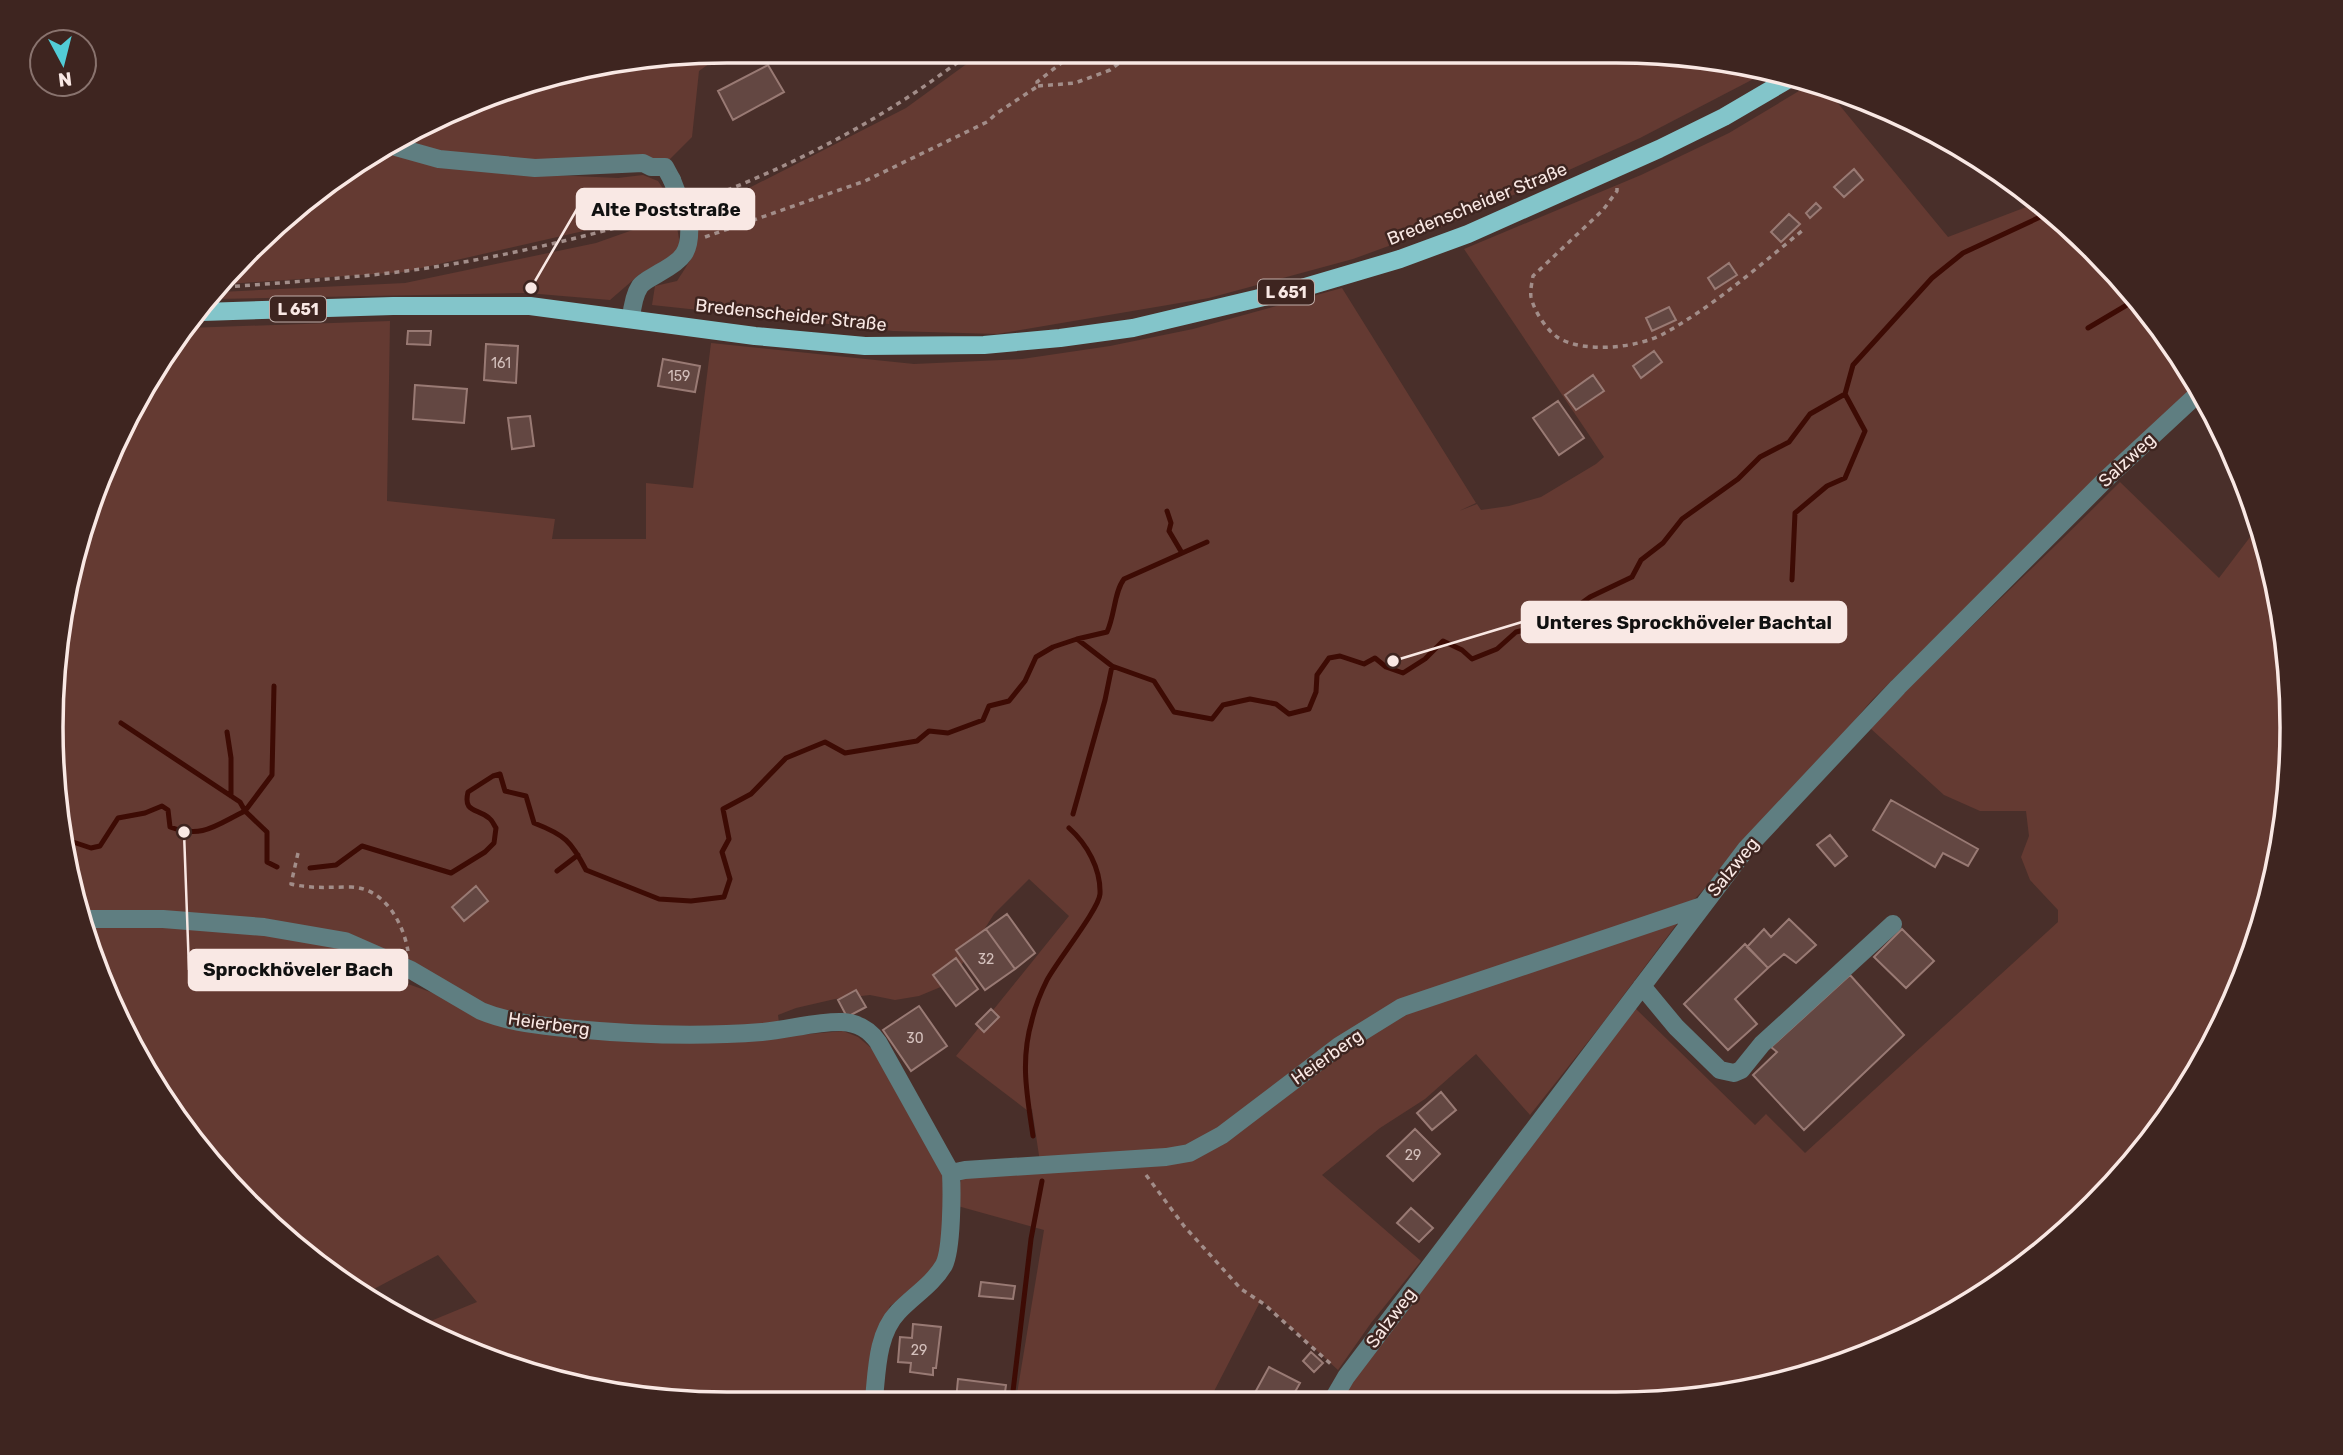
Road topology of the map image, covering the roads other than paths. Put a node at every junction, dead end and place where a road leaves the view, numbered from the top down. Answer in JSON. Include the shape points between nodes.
{"nodes":[{"id":1,"x":1780,"y":84,"type":"edge"},
{"id":2,"x":402,"y":149,"type":"edge"},
{"id":3,"x":209,"y":312,"type":"edge"},
{"id":4,"x":631,"y":319,"type":"junction"},
{"id":5,"x":2193,"y":399,"type":"edge"},
{"id":6,"x":1702,"y":906,"type":"junction"},
{"id":7,"x":92,"y":919,"type":"edge"},
{"id":8,"x":1893,"y":924,"type":"dead end"},
{"id":9,"x":1642,"y":986,"type":"junction"},
{"id":10,"x":951,"y":1173,"type":"junction"},
{"id":11,"x":875,"y":1392,"type":"edge"},
{"id":12,"x":1337,"y":1392,"type":"edge"}],
"edges":[{"from":1,"to":4,"type":"main road","name":"Bredenscheider Straße","number":"L 651","via":[[1615,170],[1468,234],[1302,288],[1133,328],[984,345],[865,346]]},
{"from":2,"to":4,"type":"street","bridge":true,"via":[[439,159],[535,168],[643,163],[665,167],[689,224],[690,243],[675,263],[641,285]]},
{"from":3,"to":4,"type":"main road","name":"Bredenscheider Straße","number":"L 651","via":[[530,306]]},
{"from":5,"to":6,"type":"street","name":"Salzweg","via":[[1898,687],[1746,849]]},
{"from":6,"to":9,"type":"street","name":"Salzweg"},
{"from":6,"to":10,"type":"street","name":"Heierberg","via":[[1402,1006],[1339,1045],[1222,1135],[1189,1153]]},
{"from":7,"to":10,"type":"street","name":"Heierberg","via":[[275,928],[345,942],[411,970],[481,1012],[540,1025],[638,1035],[709,1036],[852,1023],[878,1042]]},
{"from":8,"to":9,"type":"street","via":[[1734,1073],[1720,1070]]},
{"from":9,"to":12,"type":"street","name":"Salzweg"},
{"from":10,"to":11,"type":"street","name":"Heierberg","via":[[945,1262],[890,1324],[878,1357]]}]}
